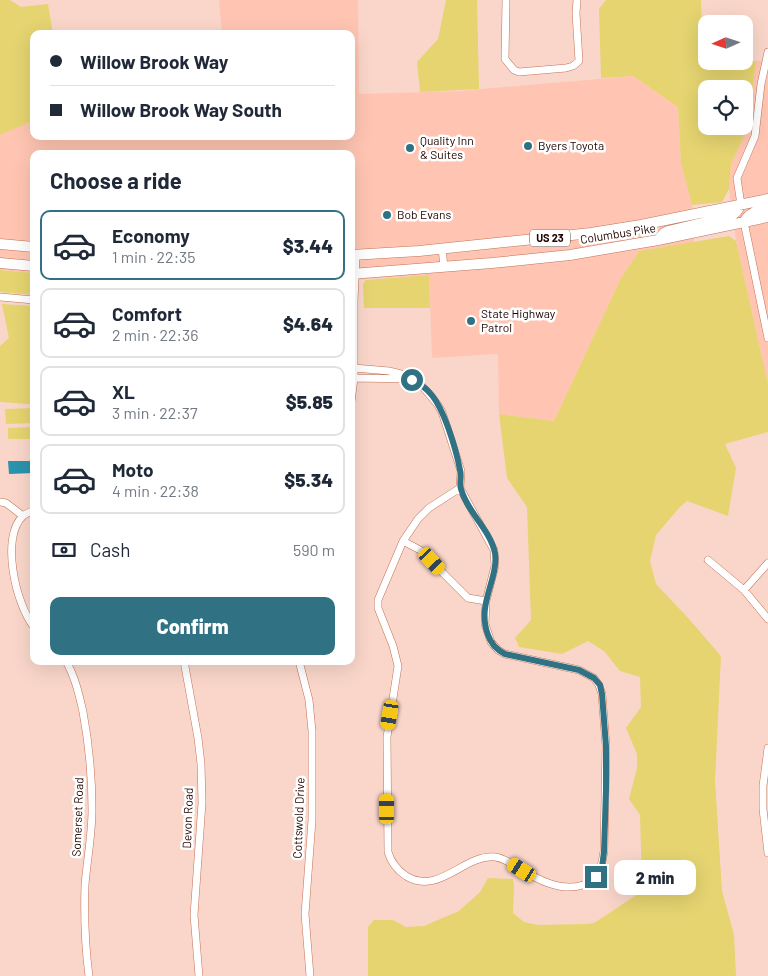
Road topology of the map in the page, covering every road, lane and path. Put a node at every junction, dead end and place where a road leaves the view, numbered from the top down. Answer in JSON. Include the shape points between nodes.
{"nodes":[{"id":1,"x":506,"y":0,"type":"edge"},
{"id":2,"x":577,"y":0,"type":"edge"},
{"id":3,"x":768,"y":52,"type":"edge"},
{"id":4,"x":768,"y":199,"type":"edge"},
{"id":5,"x":741,"y":205,"type":"junction"},
{"id":6,"x":768,"y":208,"type":"edge"},
{"id":7,"x":768,"y":217,"type":"edge"},
{"id":8,"x":744,"y":222,"type":"junction"},
{"id":9,"x":658,"y":240,"type":"junction"},
{"id":10,"x":0,"y":244,"type":"edge"},
{"id":11,"x":30,"y":247,"type":"edge"},
{"id":12,"x":442,"y":248,"type":"junction"},
{"id":13,"x":355,"y":255,"type":"edge"},
{"id":14,"x":0,"y":263,"type":"edge"},
{"id":15,"x":30,"y":266,"type":"edge"},
{"id":16,"x":444,"y":267,"type":"junction"},
{"id":17,"x":355,"y":274,"type":"edge"},
{"id":18,"x":0,"y":297,"type":"edge"},
{"id":19,"x":30,"y":300,"type":"edge"},
{"id":20,"x":768,"y":338,"type":"edge"},
{"id":21,"x":355,"y":368,"type":"edge"},
{"id":22,"x":355,"y":378,"type":"edge"},
{"id":23,"x":412,"y":380,"type":"junction"},
{"id":24,"x":460,"y":488,"type":"junction"},
{"id":25,"x":0,"y":502,"type":"edge"},
{"id":26,"x":30,"y":512,"type":"edge"},
{"id":27,"x":23,"y":516,"type":"junction"},
{"id":28,"x":403,"y":541,"type":"junction"},
{"id":29,"x":708,"y":560,"type":"dead end"},
{"id":30,"x":768,"y":564,"type":"edge"},
{"id":31,"x":744,"y":590,"type":"junction"},
{"id":32,"x":486,"y":600,"type":"junction"},
{"id":33,"x":768,"y":619,"type":"edge"},
{"id":34,"x":30,"y":620,"type":"edge"},
{"id":35,"x":69,"y":665,"type":"edge"},
{"id":36,"x":185,"y":665,"type":"edge"},
{"id":37,"x":300,"y":665,"type":"edge"},
{"id":38,"x":768,"y":748,"type":"edge"},
{"id":39,"x":768,"y":853,"type":"edge"},
{"id":40,"x":89,"y":976,"type":"edge"},
{"id":41,"x":200,"y":976,"type":"edge"},
{"id":42,"x":310,"y":976,"type":"edge"}],
"edges":[{"from":1,"to":2,"type":"street","via":[[505,59],[519,72],[566,68],[579,61]]},
{"from":3,"to":5,"type":"street","via":[[760,87],[755,136],[737,178]]},
{"from":4,"to":5,"type":"highway","name":"Columbus Pike","number":"US 23"},
{"from":5,"to":9,"type":"highway","via":[[730,216],[668,231]]},
{"from":5,"to":12,"type":"highway","name":"Columbus Pike","number":"US 23","via":[[591,233]]},
{"from":6,"to":8,"type":"highway","via":[[755,211]]},
{"from":7,"to":8,"type":"highway","name":"Columbus Pike","number":"US 23"},
{"from":8,"to":9,"type":"highway","name":"Columbus Pike","number":"US 23"},
{"from":8,"to":20,"type":"street"},
{"from":9,"to":16,"type":"highway","name":"Columbus Pike","number":"US 23","via":[[570,255]]},
{"from":10,"to":11,"type":"highway"},
{"from":12,"to":13,"type":"highway","name":"Columbus Pike","number":"US 23"},
{"from":12,"to":16,"type":"street"},
{"from":14,"to":15,"type":"highway"},
{"from":16,"to":17,"type":"highway","name":"Columbus Pike","number":"US 23"},
{"from":18,"to":19,"type":"street"},
{"from":21,"to":23,"type":"street","via":[[396,372]]},
{"from":22,"to":23,"type":"street"},
{"from":23,"to":24,"type":"street","via":[[429,392],[442,412],[460,471]]},
{"from":24,"to":28,"type":"street","via":[[424,513]]},
{"from":24,"to":32,"type":"street","via":[[494,550],[495,566]]},
{"from":25,"to":27,"type":"street","via":[[12,506]]},
{"from":26,"to":27,"type":"street"},
{"from":27,"to":34,"type":"street","via":[[13,537],[12,556],[19,600]]},
{"from":28,"to":32,"type":"street","via":[[420,550],[468,598]]},
{"from":28,"to":32,"type":"street","via":[[378,604],[398,666],[386,748],[388,852],[396,868],[417,881],[436,880],[480,859],[496,857],[548,883],[574,887],[586,884],[602,867],[604,852],[606,746],[600,685],[579,670],[498,650],[487,631]]},
{"from":29,"to":31,"type":"street"},
{"from":30,"to":31,"type":"street"},
{"from":31,"to":33,"type":"street"},
{"from":35,"to":40,"type":"street","name":"Somerset Road","via":[[79,695],[90,763],[92,810],[85,915]]},
{"from":36,"to":41,"type":"street","name":"Devon Road","via":[[201,764],[202,803],[194,915]]},
{"from":37,"to":42,"type":"street","name":"Cottswold Drive","via":[[309,700],[312,731],[312,820],[305,914]]},
{"from":38,"to":39,"type":"street","via":[[763,809]]}]}
